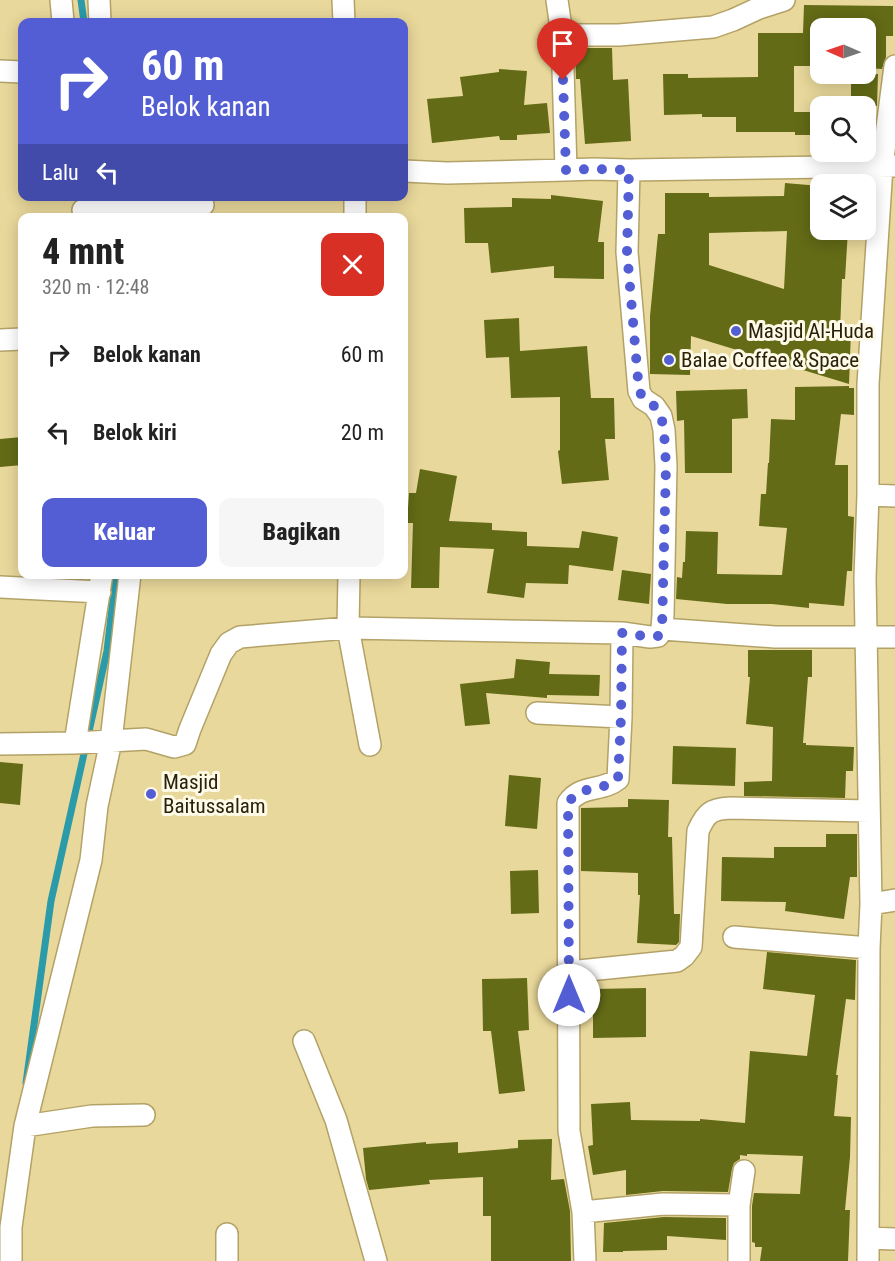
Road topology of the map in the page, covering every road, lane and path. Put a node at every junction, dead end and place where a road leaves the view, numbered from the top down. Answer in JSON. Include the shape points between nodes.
{"nodes":[{"id":1,"x":61,"y":0,"type":"edge"},
{"id":2,"x":99,"y":0,"type":"edge"},
{"id":3,"x":343,"y":0,"type":"edge"},
{"id":4,"x":557,"y":0,"type":"edge"},
{"id":5,"x":784,"y":0,"type":"edge"},
{"id":6,"x":63,"y":18,"type":"edge"},
{"id":7,"x":100,"y":18,"type":"edge"},
{"id":8,"x":344,"y":18,"type":"edge"},
{"id":9,"x":561,"y":35,"type":"junction"},
{"id":10,"x":895,"y":66,"type":"edge"},
{"id":11,"x":0,"y":71,"type":"edge"},
{"id":12,"x":18,"y":72,"type":"edge"},
{"id":13,"x":889,"y":166,"type":"edge"},
{"id":14,"x":566,"y":170,"type":"junction"},
{"id":15,"x":629,"y":170,"type":"junction"},
{"id":16,"x":408,"y":171,"type":"edge"},
{"id":17,"x":203,"y":205,"type":"dead end"},
{"id":18,"x":98,"y":208,"type":"edge"},
{"id":19,"x":18,"y":339,"type":"edge"},
{"id":20,"x":0,"y":340,"type":"edge"},
{"id":21,"x":868,"y":495,"type":"junction"},
{"id":22,"x":895,"y":496,"type":"edge"},
{"id":23,"x":129,"y":579,"type":"edge"},
{"id":24,"x":349,"y":579,"type":"edge"},
{"id":25,"x":101,"y":584,"type":"edge"},
{"id":26,"x":0,"y":587,"type":"edge"},
{"id":27,"x":348,"y":628,"type":"junction"},
{"id":28,"x":662,"y":629,"type":"junction"},
{"id":29,"x":622,"y":633,"type":"junction"},
{"id":30,"x":867,"y":637,"type":"junction"},
{"id":31,"x":895,"y":637,"type":"edge"},
{"id":32,"x":537,"y":713,"type":"dead end"},
{"id":33,"x":621,"y":717,"type":"junction"},
{"id":34,"x":92,"y":742,"type":"junction"},
{"id":35,"x":0,"y":744,"type":"edge"},
{"id":36,"x":370,"y":745,"type":"dead end"},
{"id":37,"x":869,"y":811,"type":"junction"},
{"id":38,"x":895,"y":900,"type":"edge"},
{"id":39,"x":871,"y":904,"type":"junction"},
{"id":40,"x":734,"y":937,"type":"dead end"},
{"id":41,"x":869,"y":948,"type":"junction"},
{"id":42,"x":569,"y":972,"type":"junction"},
{"id":43,"x":304,"y":1041,"type":"dead end"},
{"id":44,"x":144,"y":1115,"type":"dead end"},
{"id":45,"x":25,"y":1126,"type":"junction"},
{"id":46,"x":744,"y":1171,"type":"dead end"},
{"id":47,"x":739,"y":1205,"type":"junction"},
{"id":48,"x":583,"y":1212,"type":"junction"},
{"id":49,"x":227,"y":1234,"type":"dead end"},
{"id":50,"x":869,"y":1238,"type":"junction"},
{"id":51,"x":895,"y":1239,"type":"edge"},
{"id":52,"x":11,"y":1261,"type":"edge"},
{"id":53,"x":227,"y":1261,"type":"edge"},
{"id":54,"x":376,"y":1261,"type":"edge"},
{"id":55,"x":585,"y":1261,"type":"edge"},
{"id":56,"x":739,"y":1261,"type":"edge"},
{"id":57,"x":868,"y":1261,"type":"edge"}],
"edges":[{"from":1,"to":6,"type":"street"},
{"from":2,"to":7,"type":"street"},
{"from":3,"to":8,"type":"street"},
{"from":4,"to":9,"type":"street"},
{"from":5,"to":9,"type":"street","via":[[713,27]]},
{"from":9,"to":14,"type":"street"},
{"from":10,"to":13,"type":"street"},
{"from":11,"to":12,"type":"street"},
{"from":13,"to":15,"type":"street"},
{"from":13,"to":21,"type":"street","via":[[868,384]]},
{"from":14,"to":15,"type":"street"},
{"from":14,"to":16,"type":"street"},
{"from":15,"to":28,"type":"street","via":[[627,252],[639,391],[661,416],[664,430]]},
{"from":17,"to":18,"type":"street"},
{"from":19,"to":20,"type":"street"},
{"from":21,"to":22,"type":"street"},
{"from":21,"to":30,"type":"street"},
{"from":23,"to":34,"type":"street"},
{"from":24,"to":27,"type":"street"},
{"from":25,"to":26,"type":"street"},
{"from":25,"to":34,"type":"street"},
{"from":27,"to":29,"type":"street"},
{"from":27,"to":34,"type":"street","via":[[240,637],[229,643],[185,744],[174,747],[146,739]]},
{"from":27,"to":36,"type":"street"},
{"from":28,"to":29,"type":"street","via":[[658,636],[650,637]]},
{"from":28,"to":30,"type":"street","via":[[775,637]]},
{"from":29,"to":33,"type":"street"},
{"from":30,"to":31,"type":"street"},
{"from":30,"to":37,"type":"street"},
{"from":32,"to":33,"type":"street"},
{"from":33,"to":42,"type":"street","via":[[618,779],[580,792],[568,803]]},
{"from":34,"to":35,"type":"street"},
{"from":34,"to":45,"type":"street","via":[[97,806],[91,860]]},
{"from":37,"to":39,"type":"street"},
{"from":37,"to":42,"type":"street","via":[[716,809],[702,821],[698,831],[691,947],[684,956],[677,961]]},
{"from":38,"to":39,"type":"street"},
{"from":39,"to":41,"type":"street"},
{"from":40,"to":41,"type":"street"},
{"from":41,"to":50,"type":"street"},
{"from":42,"to":48,"type":"street","via":[[569,1131]]},
{"from":43,"to":54,"type":"street","via":[[336,1120]]},
{"from":44,"to":45,"type":"street","via":[[93,1116]]},
{"from":45,"to":52,"type":"street","via":[[11,1227]]},
{"from":46,"to":47,"type":"street"},
{"from":47,"to":48,"type":"street","via":[[663,1204]]},
{"from":47,"to":56,"type":"street"},
{"from":48,"to":55,"type":"street"},
{"from":49,"to":53,"type":"street"},
{"from":50,"to":51,"type":"street"},
{"from":50,"to":57,"type":"street"}]}
